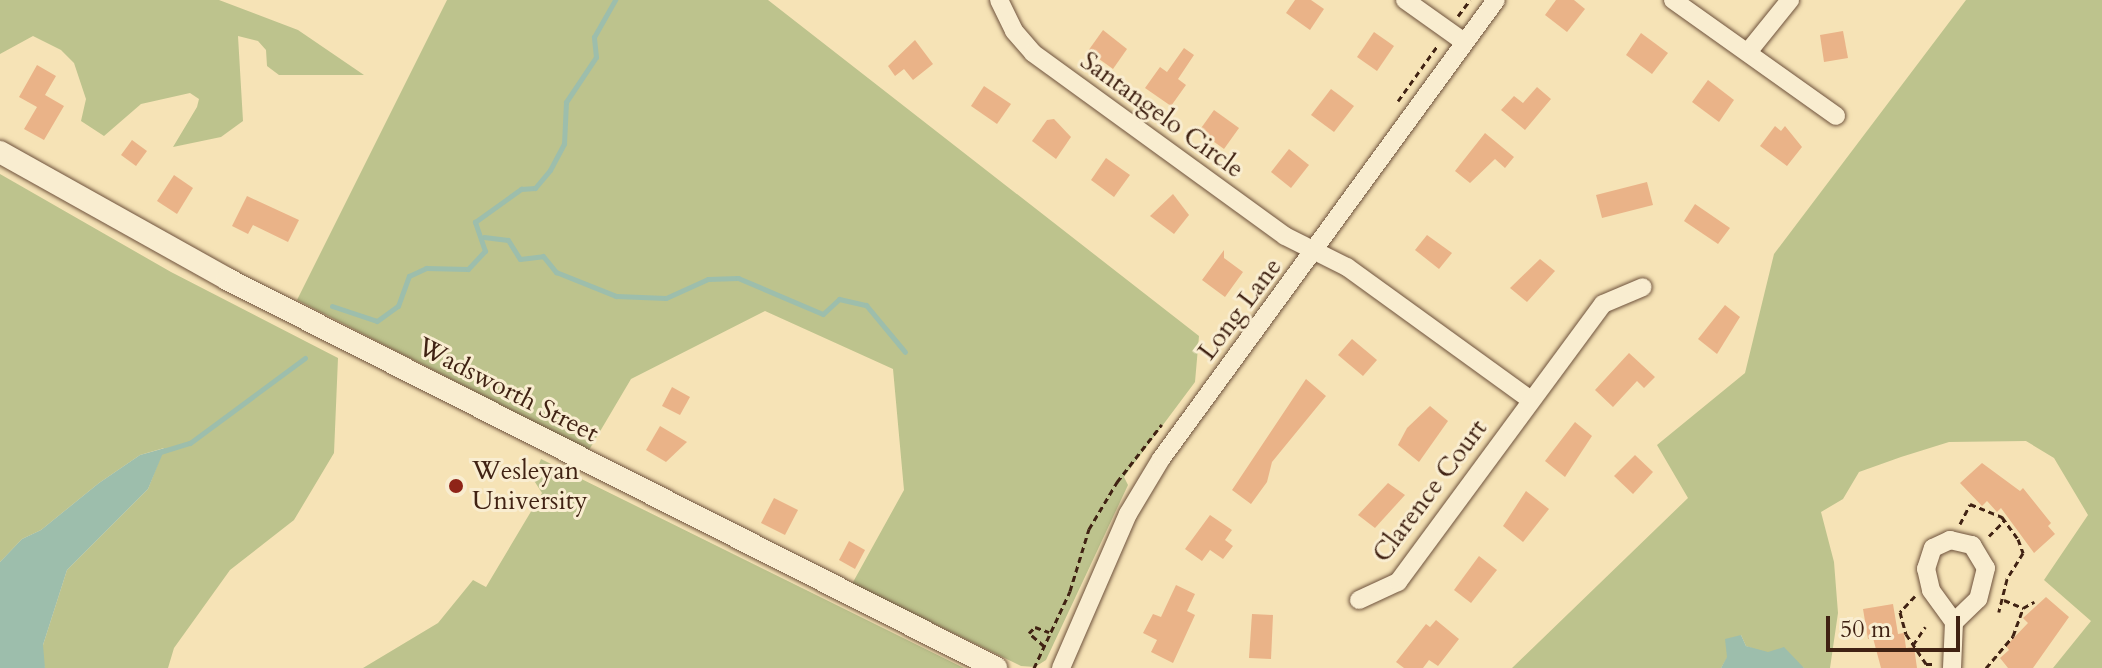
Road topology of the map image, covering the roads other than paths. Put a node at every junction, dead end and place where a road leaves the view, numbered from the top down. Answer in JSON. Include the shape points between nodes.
{"nodes":[{"id":1,"x":999,"y":0,"type":"edge"},
{"id":2,"x":1405,"y":0,"type":"edge"},
{"id":3,"x":1496,"y":0,"type":"edge"},
{"id":4,"x":1673,"y":0,"type":"edge"},
{"id":5,"x":1790,"y":0,"type":"edge"},
{"id":6,"x":1464,"y":42,"type":"junction"},
{"id":7,"x":1748,"y":52,"type":"junction"},
{"id":8,"x":1836,"y":116,"type":"dead end"},
{"id":9,"x":0,"y":152,"type":"edge"},
{"id":10,"x":1313,"y":254,"type":"junction"},
{"id":11,"x":1643,"y":287,"type":"dead end"},
{"id":12,"x":1531,"y":400,"type":"junction"},
{"id":13,"x":1359,"y":600,"type":"dead end"},
{"id":14,"x":1954,"y":622,"type":"junction"},
{"id":15,"x":1952,"y":667,"type":"edge"},
{"id":16,"x":996,"y":668,"type":"edge"},
{"id":17,"x":1061,"y":668,"type":"edge"}],
"edges":[{"from":1,"to":10,"type":"street","name":"Santangelo Circle","via":[[1014,31],[1033,53]]},
{"from":2,"to":6,"type":"street"},
{"from":3,"to":6,"type":"street","name":"Long Lane"},
{"from":4,"to":7,"type":"street"},
{"from":5,"to":7,"type":"street"},
{"from":6,"to":10,"type":"street","name":"Long Lane"},
{"from":7,"to":8,"type":"street"},
{"from":9,"to":16,"type":"street","name":"Wadsworth Street","via":[[227,279]]},
{"from":10,"to":12,"type":"street","via":[[1347,267]]},
{"from":10,"to":17,"type":"street","name":"Long Lane","via":[[1134,503]]},
{"from":11,"to":12,"type":"street","name":"Clarence Court","via":[[1603,304]]},
{"from":12,"to":13,"type":"street","name":"Clarence Court","via":[[1398,582]]},
{"from":14,"to":14,"type":"street","via":[[1983,588],[1986,568],[1981,554],[1958,540],[1937,545],[1926,564],[1930,587]]},
{"from":14,"to":15,"type":"street"}]}
